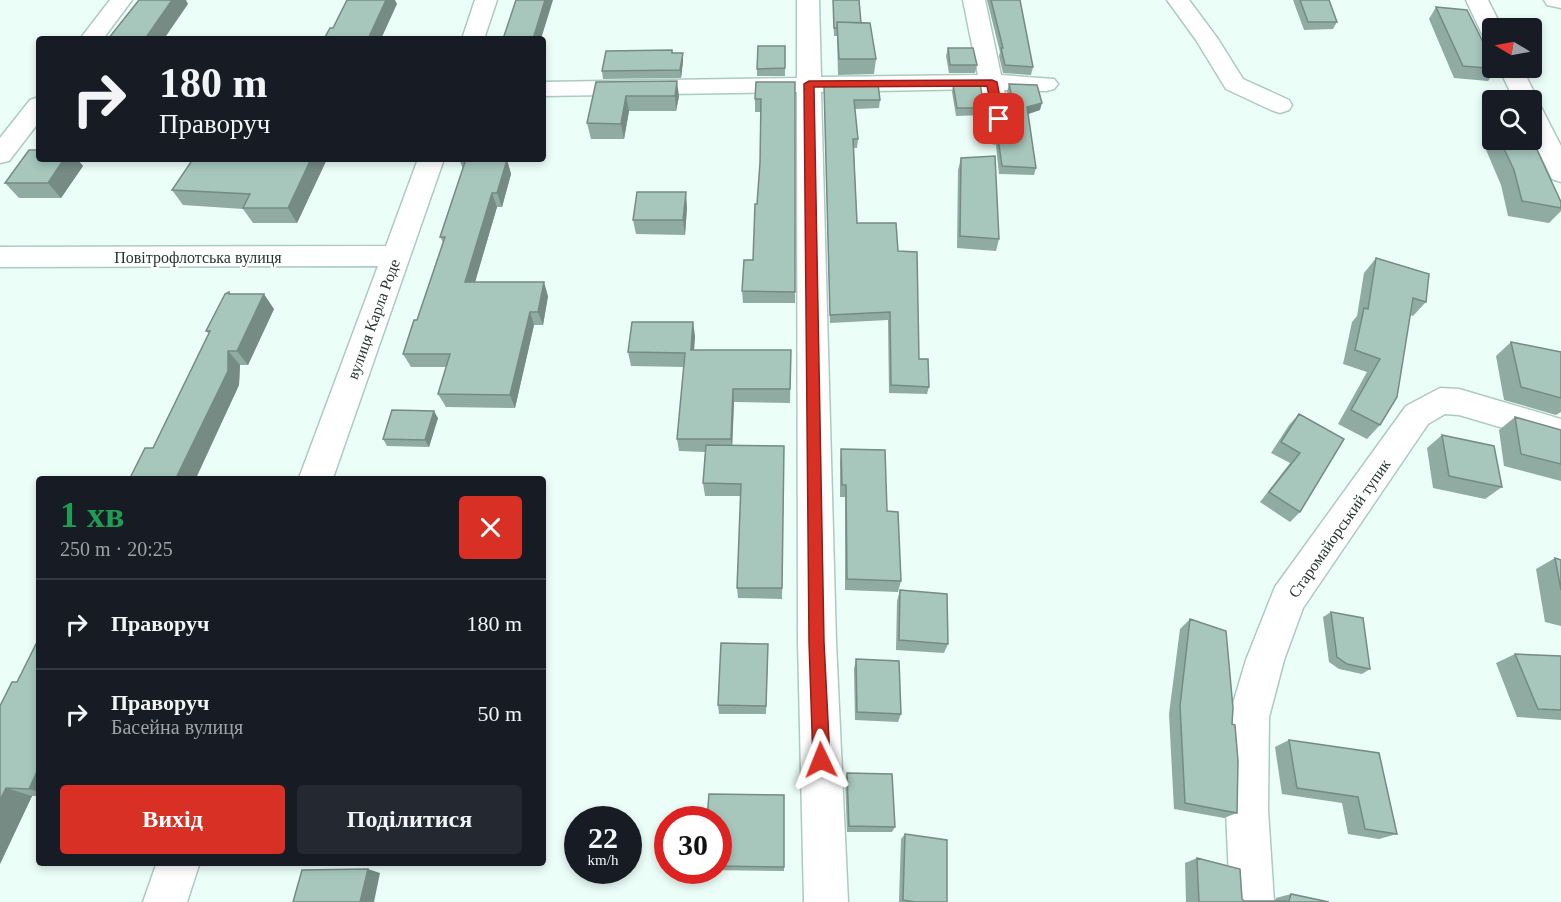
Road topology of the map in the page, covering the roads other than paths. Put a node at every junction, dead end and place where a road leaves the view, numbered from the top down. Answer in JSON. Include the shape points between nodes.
{"nodes":[{"id":1,"x":121,"y":0,"type":"edge"},
{"id":2,"x":486,"y":0,"type":"edge"},
{"id":3,"x":808,"y":0,"type":"edge"},
{"id":4,"x":974,"y":0,"type":"edge"},
{"id":5,"x":1178,"y":0,"type":"edge"},
{"id":6,"x":1477,"y":0,"type":"edge"},
{"id":7,"x":1555,"y":0,"type":"edge"},
{"id":8,"x":1561,"y":1,"type":"edge"},
{"id":9,"x":1485,"y":18,"type":"edge"},
{"id":10,"x":92,"y":36,"type":"edge"},
{"id":11,"x":474,"y":36,"type":"edge"},
{"id":12,"x":992,"y":82,"type":"junction"},
{"id":13,"x":809,"y":84,"type":"junction"},
{"id":14,"x":1047,"y":84,"type":"dead end"},
{"id":15,"x":546,"y":89,"type":"edge"},
{"id":16,"x":1280,"y":105,"type":"dead end"},
{"id":17,"x":36,"y":109,"type":"edge"},
{"id":18,"x":1542,"y":133,"type":"edge"},
{"id":19,"x":1002,"y":137,"type":"edge"},
{"id":20,"x":0,"y":155,"type":"edge"},
{"id":21,"x":430,"y":162,"type":"edge"},
{"id":22,"x":1561,"y":173,"type":"edge"},
{"id":23,"x":395,"y":256,"type":"junction"},
{"id":24,"x":0,"y":257,"type":"edge"},
{"id":25,"x":1561,"y":432,"type":"edge"},
{"id":26,"x":317,"y":476,"type":"edge"},
{"id":27,"x":178,"y":866,"type":"edge"},
{"id":28,"x":165,"y":902,"type":"edge"},
{"id":29,"x":826,"y":902,"type":"edge"},
{"id":30,"x":1252,"y":902,"type":"edge"}],
"edges":[{"from":1,"to":10,"type":"street"},
{"from":2,"to":11,"type":"street"},
{"from":3,"to":13,"type":"street"},
{"from":4,"to":12,"type":"street"},
{"from":5,"to":16,"type":"street","via":[[1234,84]]},
{"from":6,"to":9,"type":"street"},
{"from":7,"to":8,"type":"street"},
{"from":12,"to":13,"type":"street"},
{"from":12,"to":14,"type":"street"},
{"from":12,"to":19,"type":"street"},
{"from":13,"to":15,"type":"street"},
{"from":13,"to":29,"type":"street","via":[[816,642]]},
{"from":17,"to":20,"type":"street"},
{"from":18,"to":22,"type":"street"},
{"from":21,"to":23,"type":"street","name":"вулиця Карла Роде"},
{"from":23,"to":24,"type":"street","name":"Повітрофлотська вулиця"},
{"from":23,"to":26,"type":"street","name":"вулиця Карла Роде"},
{"from":25,"to":30,"type":"street","name":"Старомайорський тупик","via":[[1459,402],[1440,402],[1417,415],[1288,598],[1249,717],[1247,810]]},
{"from":27,"to":28,"type":"street"}]}
